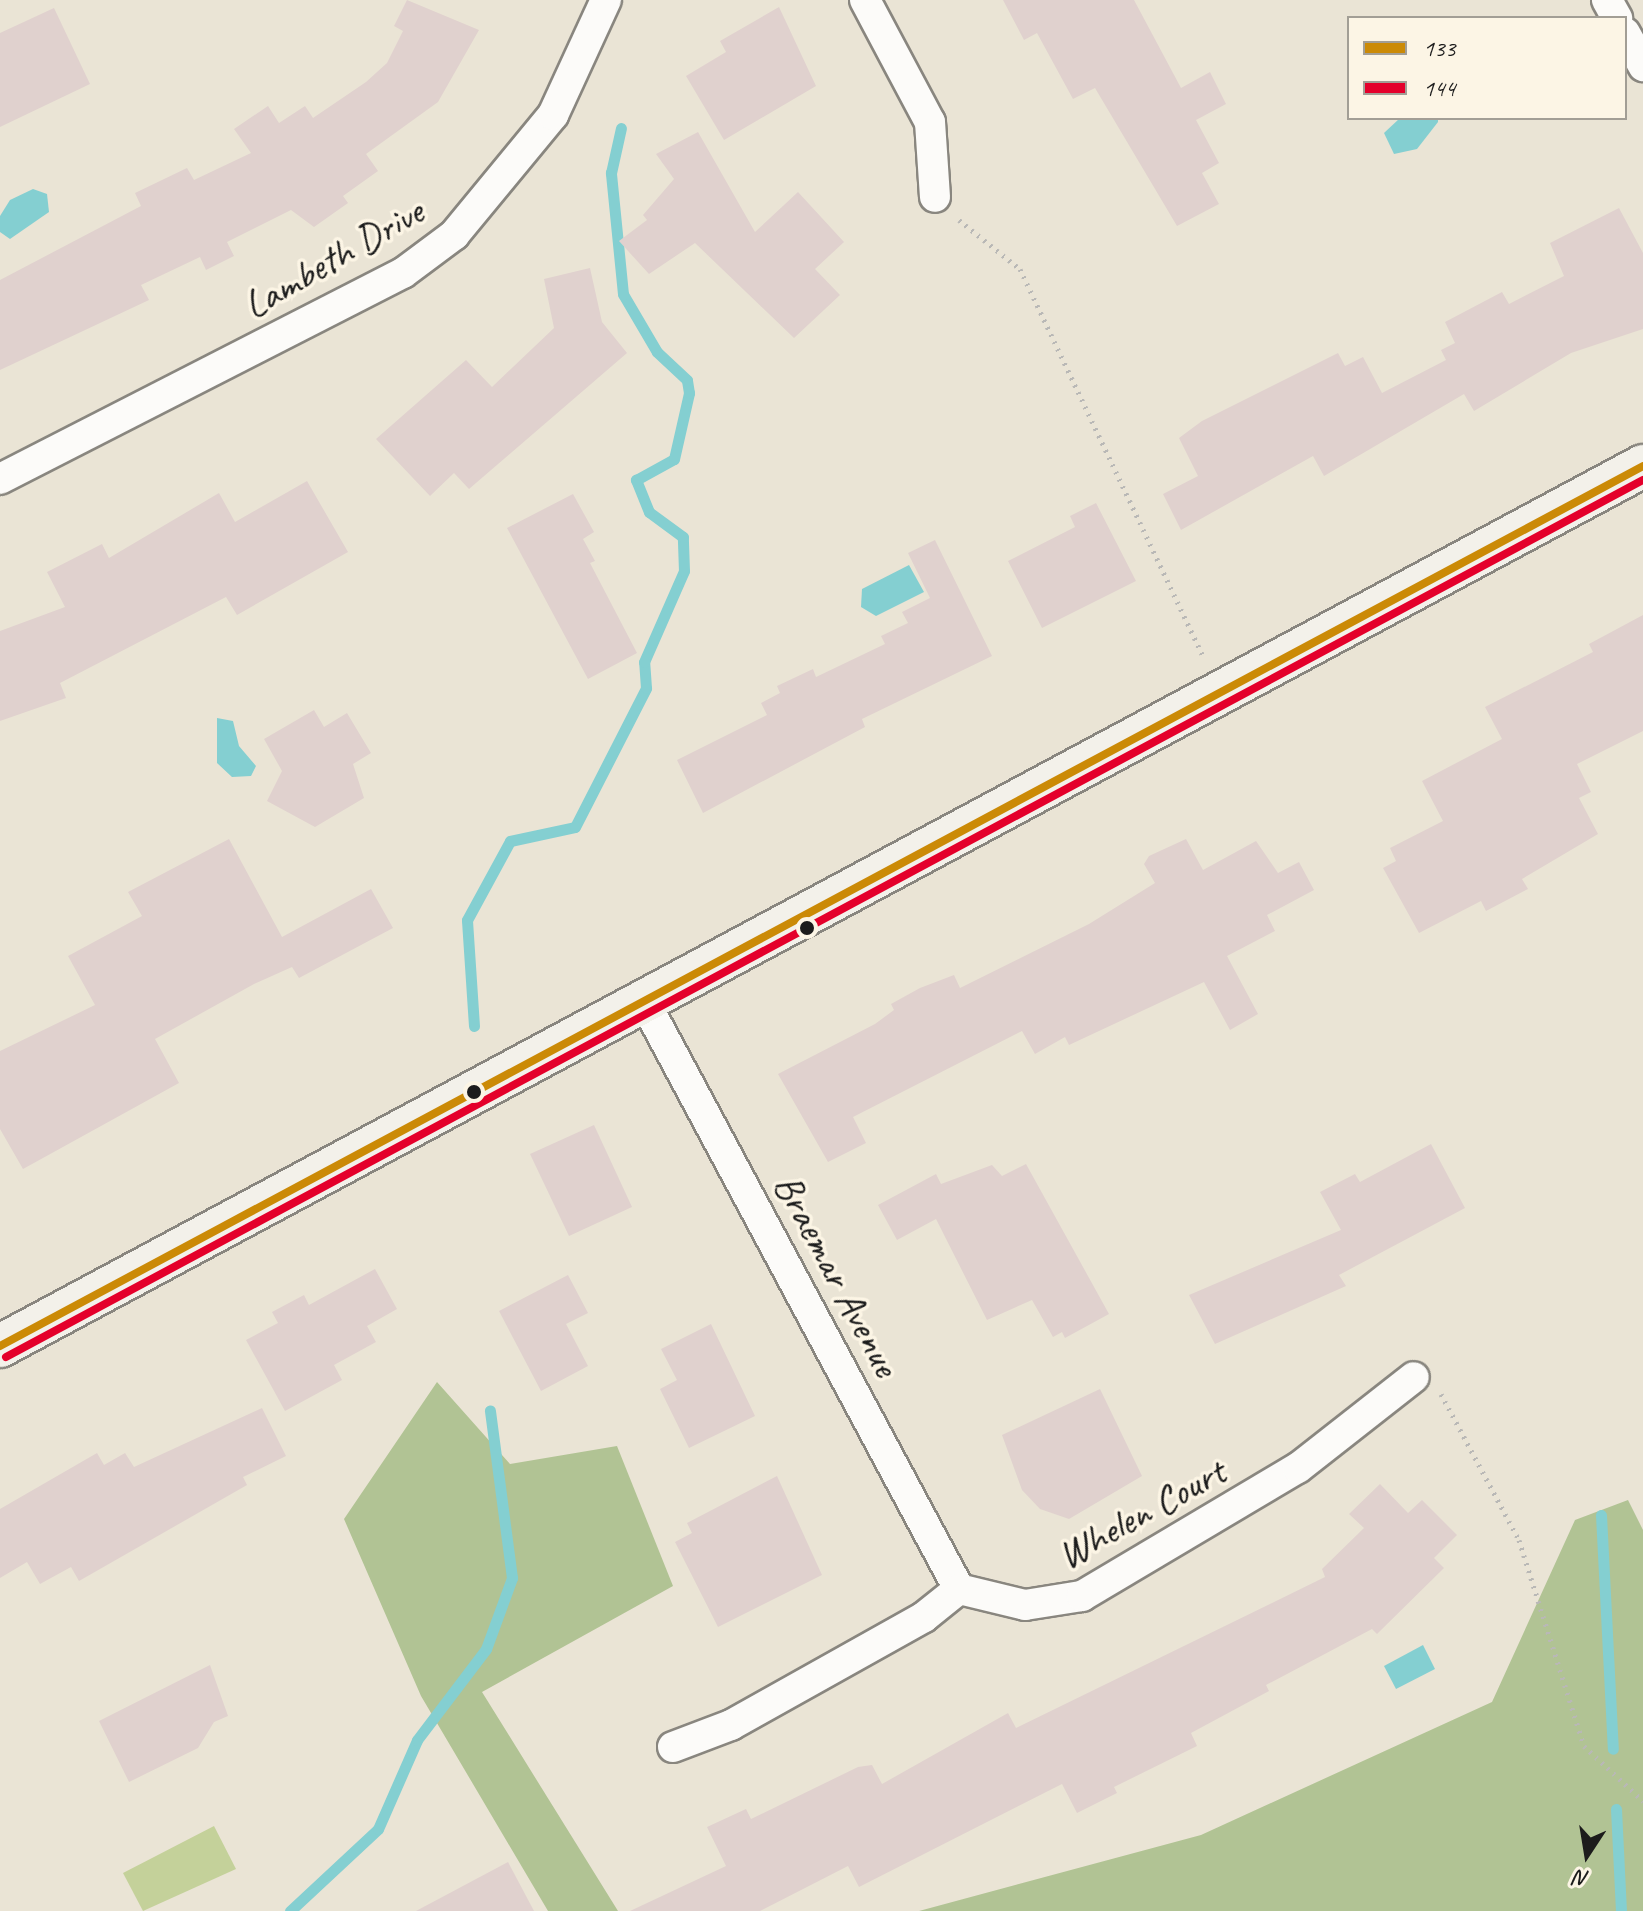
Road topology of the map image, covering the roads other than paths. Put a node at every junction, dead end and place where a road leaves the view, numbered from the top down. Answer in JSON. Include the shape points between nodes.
{"nodes":[{"id":1,"x":606,"y":0,"type":"edge"},
{"id":2,"x":865,"y":0,"type":"edge"},
{"id":3,"x":1627,"y":37,"type":"edge"},
{"id":4,"x":1643,"y":66,"type":"edge"},
{"id":5,"x":935,"y":197,"type":"road end"},
{"id":6,"x":1643,"y":466,"type":"edge"},
{"id":7,"x":0,"y":479,"type":"edge"},
{"id":8,"x":643,"y":999,"type":"junction"},
{"id":9,"x":0,"y":1346,"type":"edge"},
{"id":10,"x":1414,"y":1377,"type":"road end"},
{"id":11,"x":959,"y":1589,"type":"junction"},
{"id":12,"x":673,"y":1747,"type":"dead end"}],
"edges":[{"from":1,"to":7,"type":"street","name":"Lambeth Drive","via":[[553,115],[454,235],[403,273]]},
{"from":2,"to":5,"type":"street","via":[[930,122]]},
{"from":3,"to":4,"type":"street"},
{"from":6,"to":8,"type":"street"},
{"from":8,"to":9,"type":"street"},
{"from":8,"to":11,"type":"street","name":"Braemar Avenue"},
{"from":10,"to":11,"type":"street","name":"Whelen Court","via":[[1278,1481],[1075,1599],[1025,1605]]},
{"from":11,"to":12,"type":"street","via":[[924,1617],[744,1718]]}]}
